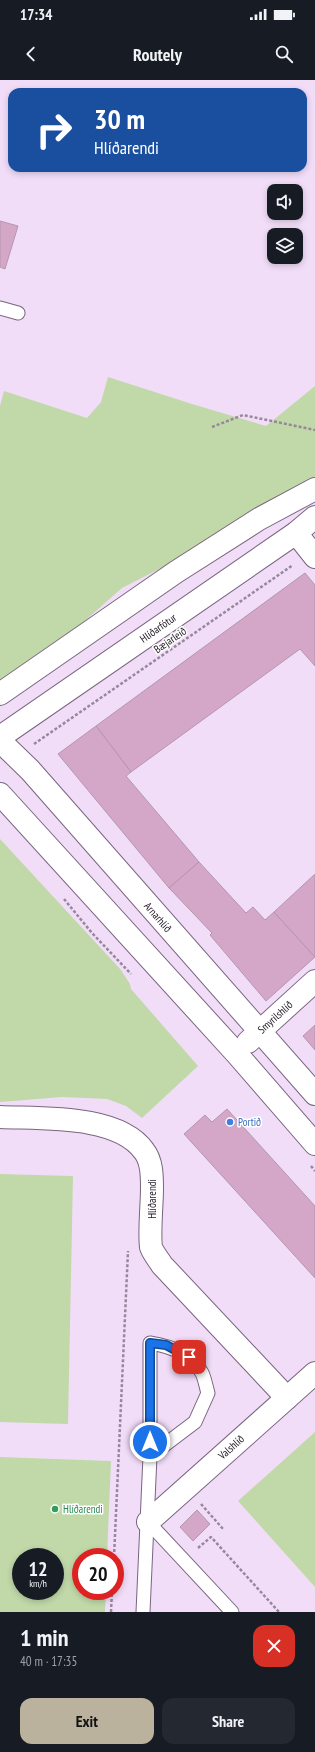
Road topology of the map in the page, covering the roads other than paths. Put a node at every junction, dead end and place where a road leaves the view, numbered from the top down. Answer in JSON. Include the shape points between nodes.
{"nodes":[{"id":1,"x":0,"y":308,"type":"edge"},
{"id":2,"x":18,"y":313,"type":"dead end"},
{"id":3,"x":315,"y":489,"type":"edge"},
{"id":4,"x":315,"y":517,"type":"edge"},
{"id":5,"x":296,"y":533,"type":"junction"},
{"id":6,"x":313,"y":555,"type":"edge"},
{"id":7,"x":0,"y":694,"type":"edge"},
{"id":8,"x":0,"y":737,"type":"edge"},
{"id":9,"x":0,"y":741,"type":"edge"},
{"id":10,"x":0,"y":794,"type":"edge"},
{"id":11,"x":315,"y":981,"type":"edge"},
{"id":12,"x":259,"y":1031,"type":"junction"},
{"id":13,"x":236,"y":1053,"type":"junction"},
{"id":14,"x":315,"y":1094,"type":"edge"},
{"id":15,"x":0,"y":1118,"type":"edge"},
{"id":16,"x":315,"y":1144,"type":"edge"},
{"id":17,"x":315,"y":1373,"type":"edge"},
{"id":18,"x":286,"y":1398,"type":"junction"},
{"id":19,"x":150,"y":1456,"type":"junction"},
{"id":20,"x":148,"y":1522,"type":"junction"},
{"id":21,"x":143,"y":1612,"type":"edge"},
{"id":22,"x":232,"y":1612,"type":"edge"}],
"edges":[{"from":1,"to":2,"type":"lane"},
{"from":3,"to":7,"type":"street","via":[[259,519],[176,572]]},
{"from":4,"to":5,"type":"street","name":"Hlíðarfótur"},
{"from":5,"to":6,"type":"street"},
{"from":5,"to":8,"type":"street","name":"Hlíðarfótur"},
{"from":9,"to":12,"type":"street","name":"Arnarhlíð","via":[[30,770]]},
{"from":10,"to":13,"type":"street"},
{"from":11,"to":12,"type":"street","name":"Smyrilshlíð"},
{"from":12,"to":13,"type":"street","name":"Smyrilshlíð"},
{"from":12,"to":14,"type":"street","name":"Arnarhlíð"},
{"from":13,"to":16,"type":"street"},
{"from":15,"to":18,"type":"street","name":"Hlíðarendi","via":[[81,1120],[120,1132],[138,1144],[144,1150],[152,1173],[151,1248],[162,1265]]},
{"from":17,"to":18,"type":"street","name":"Valshlíð"},
{"from":18,"to":20,"type":"street","name":"Valshlíð"},
{"from":19,"to":19,"type":"lane","via":[[150,1426],[150,1343],[166,1345],[189,1357],[202,1373],[208,1393],[195,1422]]},
{"from":19,"to":20,"type":"lane"},
{"from":20,"to":21,"type":"lane"},
{"from":20,"to":22,"type":"lane"}]}
